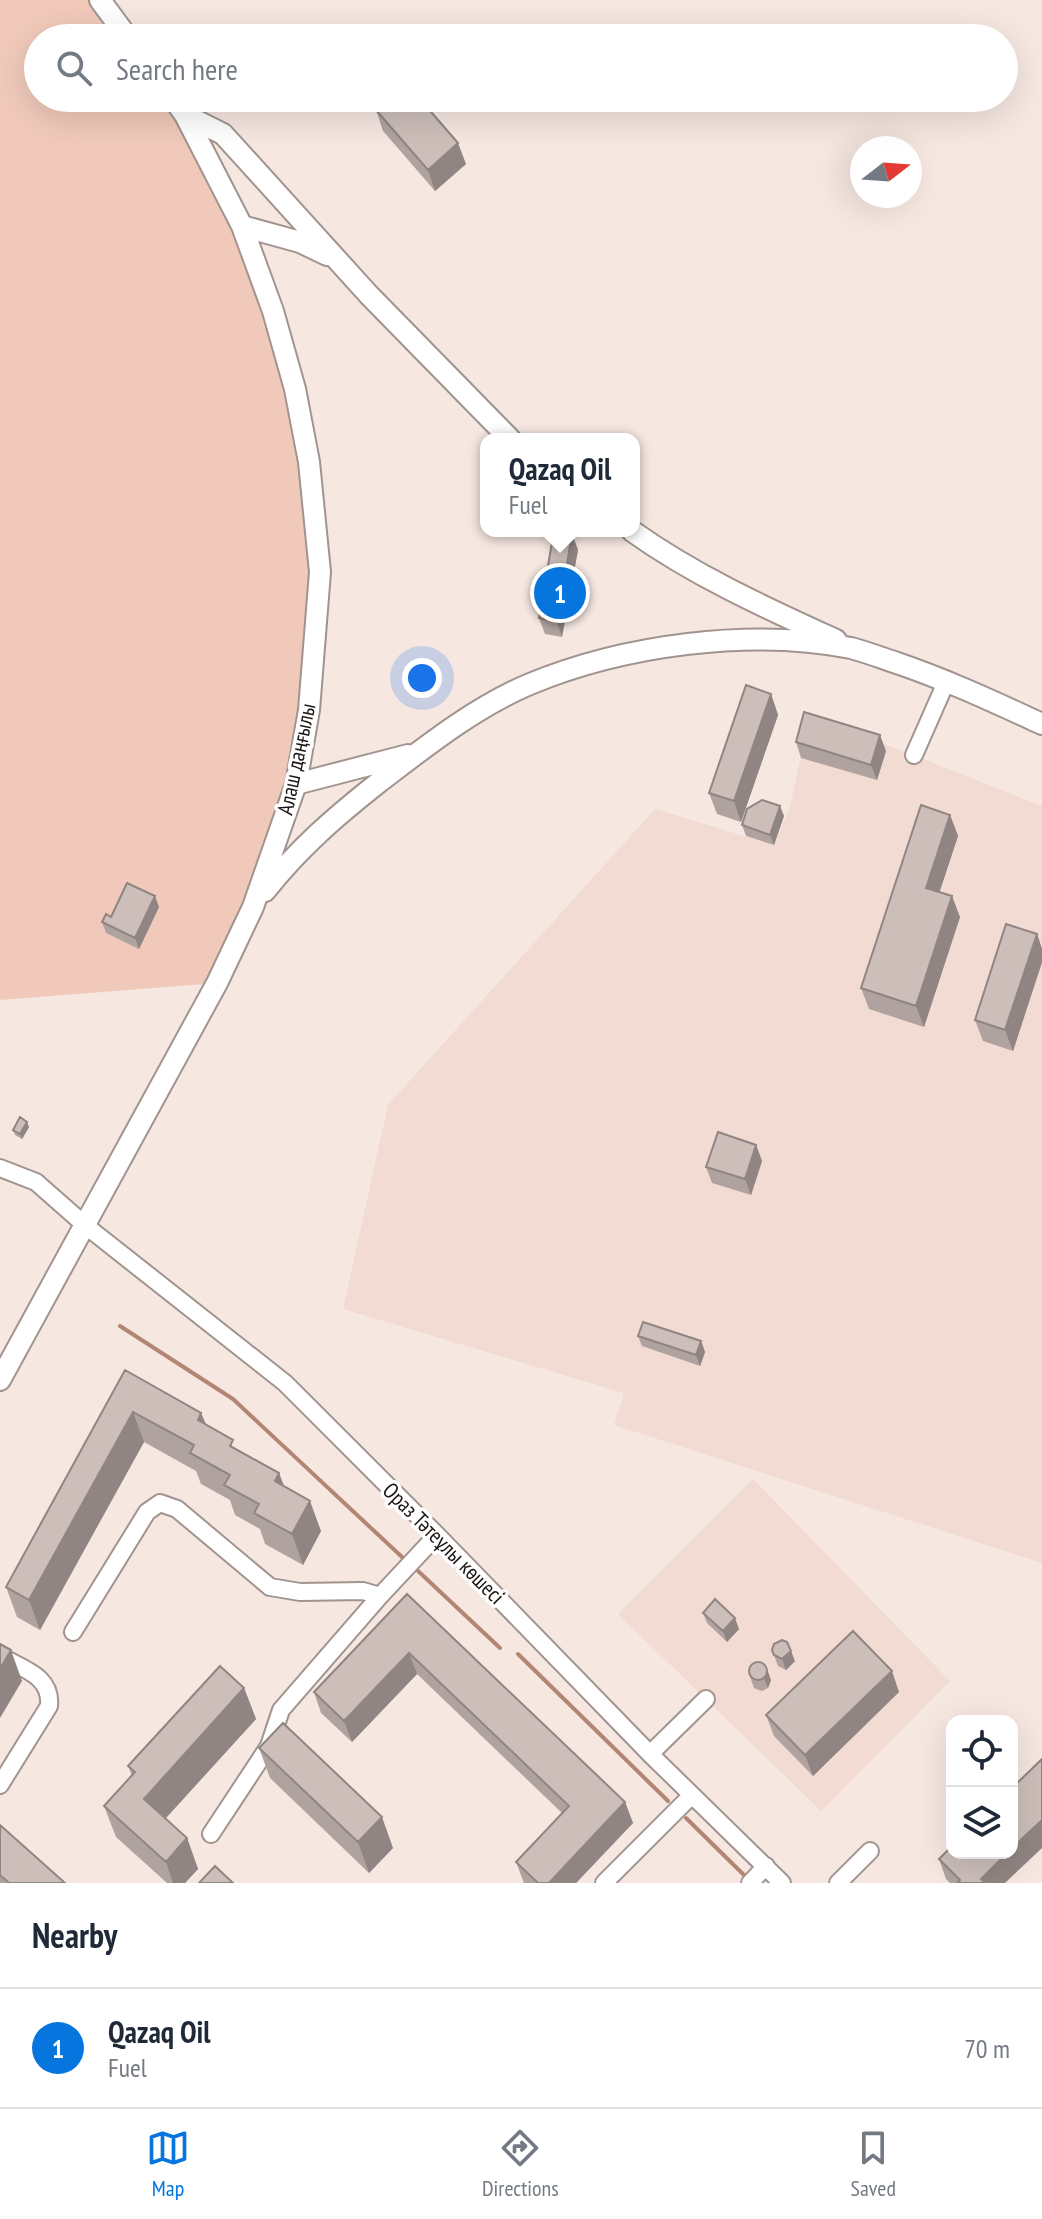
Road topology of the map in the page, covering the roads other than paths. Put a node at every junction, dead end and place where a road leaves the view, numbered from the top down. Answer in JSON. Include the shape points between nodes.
{"nodes":[{"id":1,"x":100,"y":0,"type":"edge"},
{"id":2,"x":118,"y":24,"type":"edge"},
{"id":3,"x":183,"y":112,"type":"edge"},
{"id":4,"x":185,"y":115,"type":"junction"},
{"id":5,"x":242,"y":226,"type":"junction"},
{"id":6,"x":334,"y":258,"type":"junction"},
{"id":7,"x":504,"y":433,"type":"edge"},
{"id":8,"x":640,"y":537,"type":"edge"},
{"id":9,"x":854,"y":649,"type":"junction"},
{"id":10,"x":947,"y":680,"type":"junction"},
{"id":11,"x":1042,"y":724,"type":"edge"},
{"id":12,"x":419,"y":751,"type":"junction"},
{"id":13,"x":914,"y":755,"type":"dead end"},
{"id":14,"x":296,"y":784,"type":"junction"},
{"id":15,"x":253,"y":907,"type":"junction"},
{"id":16,"x":0,"y":1168,"type":"edge"},
{"id":17,"x":86,"y":1226,"type":"junction"},
{"id":18,"x":0,"y":1380,"type":"edge"},
{"id":19,"x":437,"y":1535,"type":"junction"},
{"id":20,"x":380,"y":1596,"type":"junction"},
{"id":21,"x":73,"y":1632,"type":"dead end"},
{"id":22,"x":0,"y":1656,"type":"edge"},
{"id":23,"x":706,"y":1699,"type":"dead end"},
{"id":24,"x":650,"y":1754,"type":"junction"},
{"id":25,"x":0,"y":1785,"type":"edge"},
{"id":26,"x":692,"y":1795,"type":"junction"},
{"id":27,"x":211,"y":1834,"type":"dead end"},
{"id":28,"x":870,"y":1851,"type":"dead end"},
{"id":29,"x":766,"y":1866,"type":"junction"},
{"id":30,"x":604,"y":1883,"type":"edge"},
{"id":31,"x":750,"y":1883,"type":"edge"},
{"id":32,"x":782,"y":1883,"type":"edge"},
{"id":33,"x":838,"y":1883,"type":"edge"}],
"edges":[{"from":1,"to":2,"type":"main road"},
{"from":3,"to":4,"type":"main road","name":"Алаш даңғылы"},
{"from":4,"to":5,"type":"main road","name":"Алаш даңғылы"},
{"from":4,"to":6,"type":"main road","via":[[223,134]]},
{"from":5,"to":6,"type":"main road"},
{"from":5,"to":14,"type":"main road","name":"Алаш даңғылы","via":[[295,389],[315,511],[320,572],[316,644]]},
{"from":6,"to":7,"type":"main road"},
{"from":8,"to":9,"type":"main road","via":[[749,599]]},
{"from":9,"to":10,"type":"main road"},
{"from":9,"to":12,"type":"main road","via":[[739,640],[631,653],[530,684]]},
{"from":10,"to":11,"type":"main road"},
{"from":10,"to":13,"type":"street"},
{"from":12,"to":14,"type":"main road"},
{"from":12,"to":15,"type":"main road","via":[[291,857]]},
{"from":14,"to":15,"type":"main road","name":"Алаш даңғылы"},
{"from":15,"to":17,"type":"main road","name":"Алаш даңғылы"},
{"from":16,"to":17,"type":"street","name":"Ораз Тәтеұлы көшесі","via":[[36,1182]]},
{"from":17,"to":18,"type":"main road","name":"Алаш даңғылы"},
{"from":17,"to":19,"type":"street","name":"Ораз Тәтеұлы көшесі","via":[[285,1383]]},
{"from":19,"to":20,"type":"street"},
{"from":19,"to":24,"type":"street","name":"Ораз Тәтеұлы көшесі"},
{"from":20,"to":21,"type":"street","via":[[270,1587],[177,1509],[160,1503],[147,1512]]},
{"from":20,"to":27,"type":"street","via":[[281,1710],[269,1746]]},
{"from":22,"to":25,"type":"street","via":[[44,1681],[50,1693],[49,1706]]},
{"from":23,"to":24,"type":"street"},
{"from":24,"to":26,"type":"street","name":"Ораз Тәтеұлы көшесі"},
{"from":26,"to":29,"type":"street","name":"Ораз Тәтеұлы көшесі"},
{"from":26,"to":30,"type":"street"},
{"from":28,"to":33,"type":"street"},
{"from":29,"to":31,"type":"street"},
{"from":29,"to":32,"type":"street","name":"Ораз Тәтеұлы көшесі"}]}
